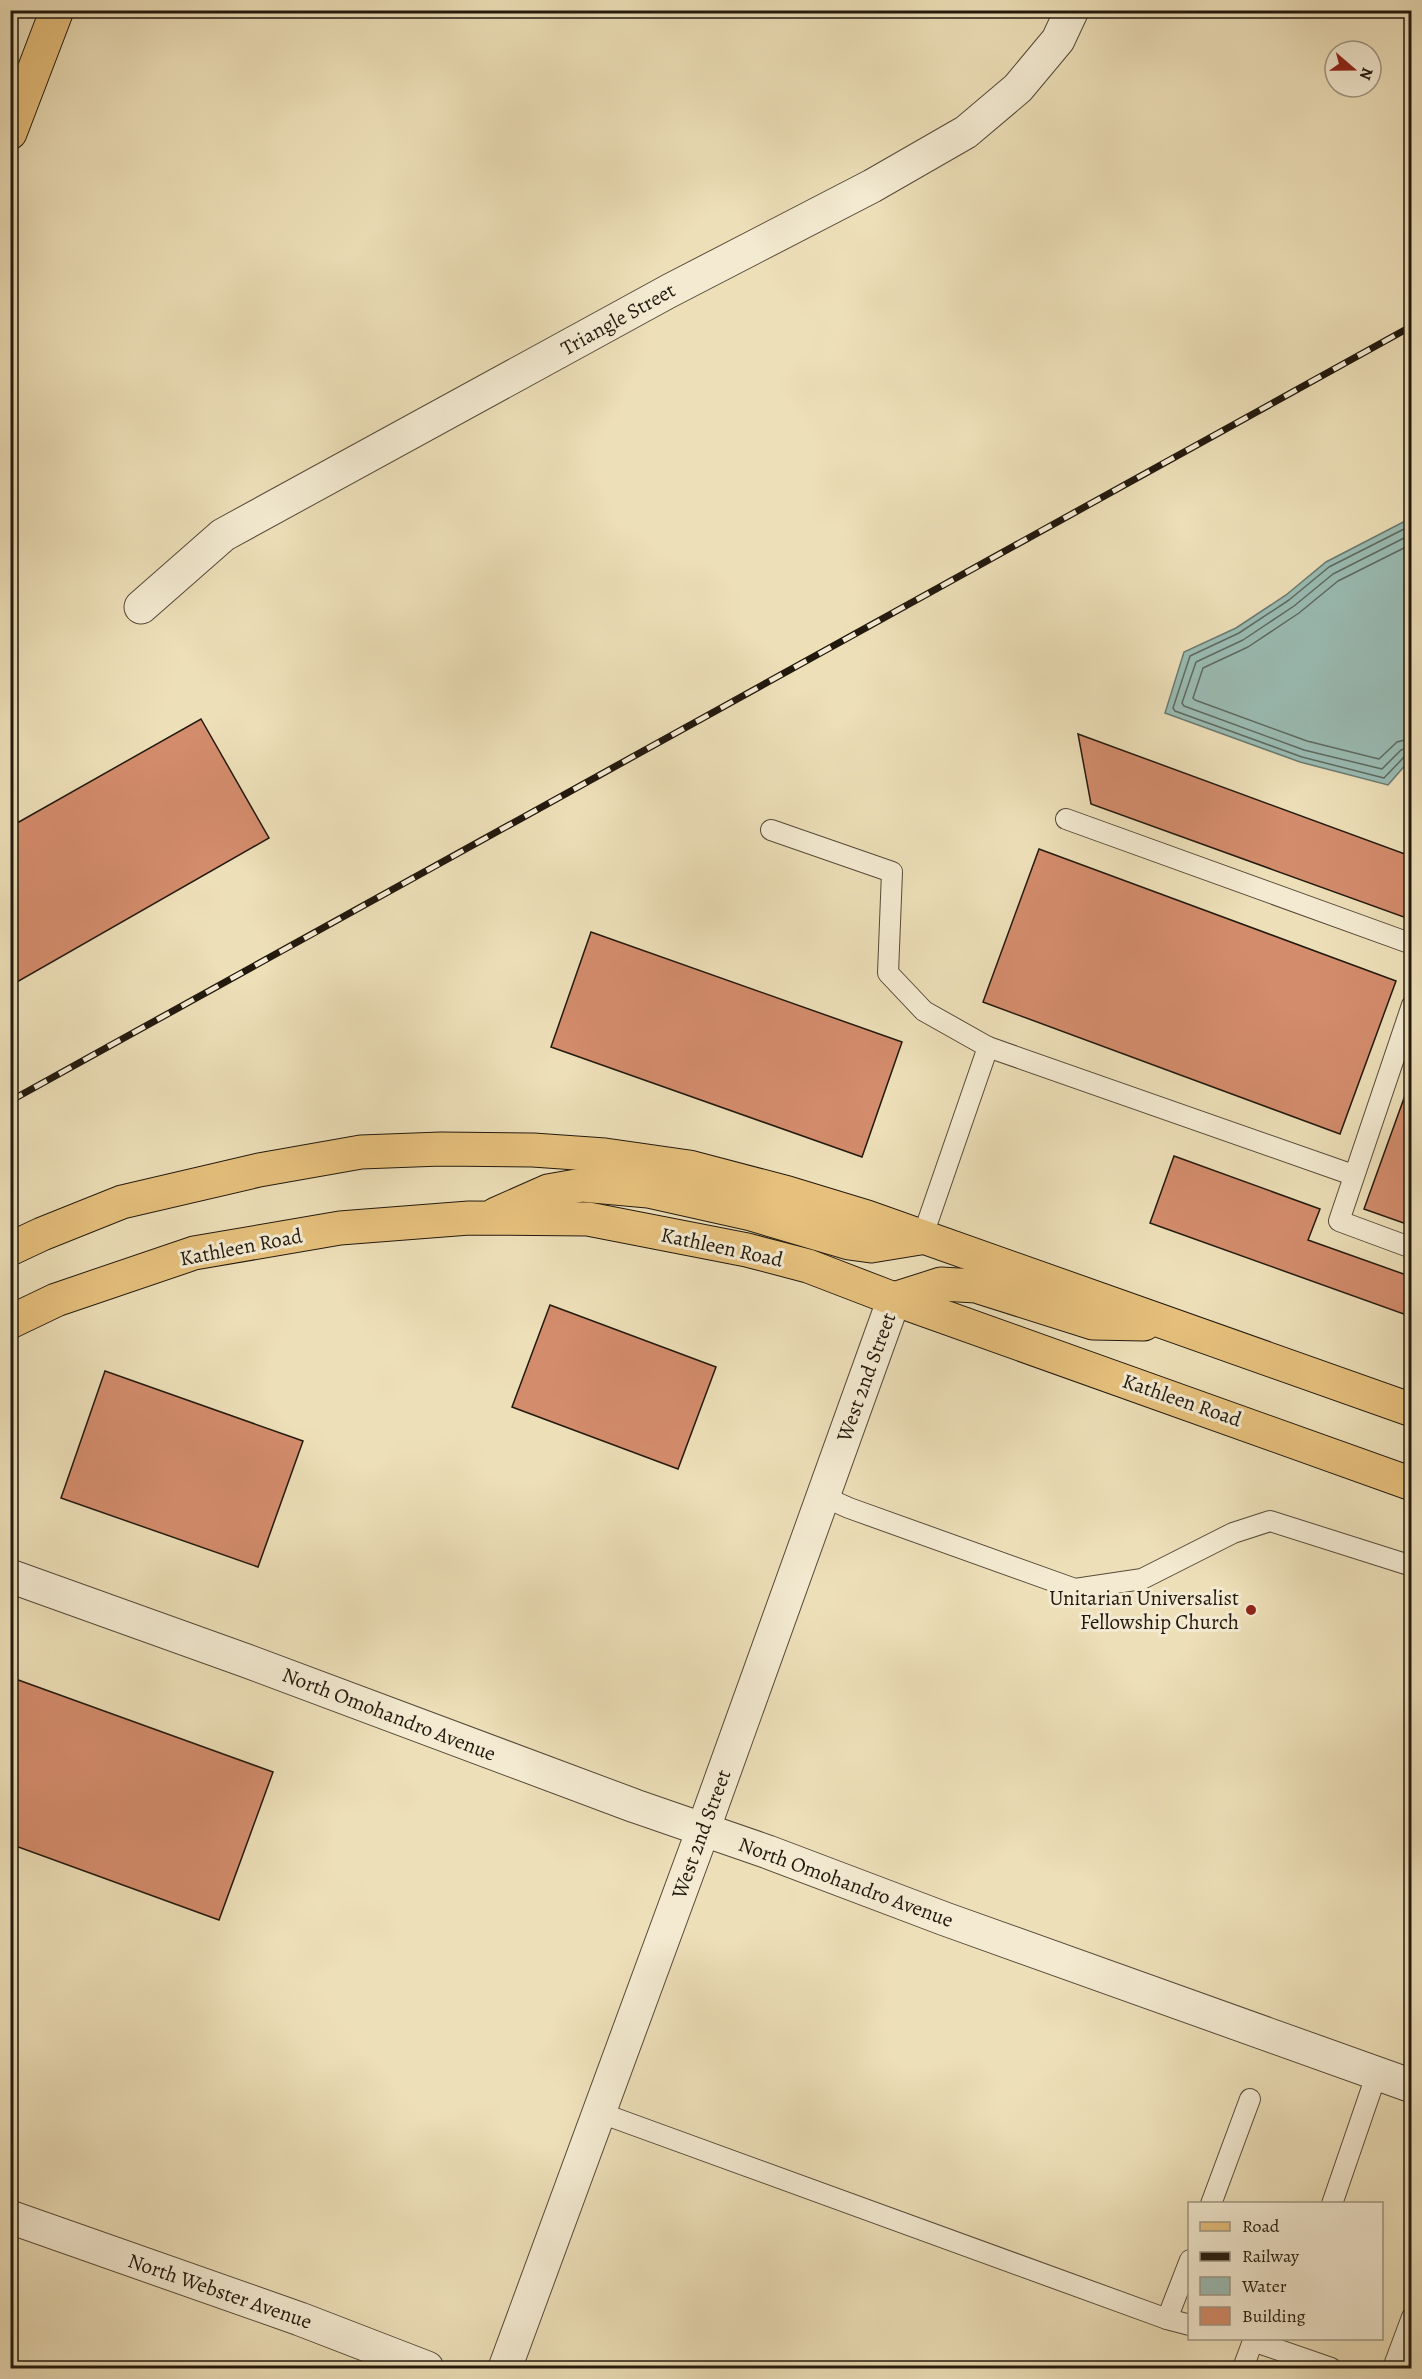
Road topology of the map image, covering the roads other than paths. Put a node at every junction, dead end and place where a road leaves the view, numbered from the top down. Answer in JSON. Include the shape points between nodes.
{"nodes":[{"id":1,"x":57,"y":10,"type":"edge"},
{"id":2,"x":1072,"y":10,"type":"edge"},
{"id":3,"x":10,"y":133,"type":"edge"},
{"id":4,"x":141,"y":607,"type":"dead end"},
{"id":5,"x":1066,"y":819,"type":"dead end"},
{"id":6,"x":771,"y":830,"type":"dead end"},
{"id":7,"x":1412,"y":944,"type":"edge"},
{"id":8,"x":1412,"y":1005,"type":"edge"},
{"id":9,"x":988,"y":1047,"type":"junction"},
{"id":10,"x":1353,"y":1175,"type":"junction"},
{"id":11,"x":486,"y":1218,"type":"junction"},
{"id":12,"x":922,"y":1238,"type":"junction"},
{"id":13,"x":1412,"y":1248,"type":"edge"},
{"id":14,"x":10,"y":1249,"type":"edge"},
{"id":15,"x":894,"y":1299,"type":"junction"},
{"id":16,"x":10,"y":1322,"type":"edge"},
{"id":17,"x":1173,"y":1324,"type":"junction"},
{"id":18,"x":1412,"y":1410,"type":"edge"},
{"id":19,"x":1412,"y":1484,"type":"edge"},
{"id":20,"x":822,"y":1496,"type":"junction"},
{"id":21,"x":1412,"y":1566,"type":"edge"},
{"id":22,"x":10,"y":1576,"type":"edge"},
{"id":23,"x":703,"y":1830,"type":"junction"},
{"id":24,"x":1377,"y":2073,"type":"junction"},
{"id":25,"x":1412,"y":2086,"type":"edge"},
{"id":26,"x":1250,"y":2099,"type":"dead end"},
{"id":27,"x":598,"y":2112,"type":"junction"},
{"id":28,"x":1212,"y":2202,"type":"edge"},
{"id":29,"x":1333,"y":2202,"type":"edge"},
{"id":30,"x":10,"y":2217,"type":"edge"},
{"id":31,"x":1188,"y":2265,"type":"edge"},
{"id":32,"x":1412,"y":2318,"type":"edge"},
{"id":33,"x":1167,"y":2319,"type":"junction"},
{"id":34,"x":1188,"y":2324,"type":"edge"},
{"id":35,"x":1251,"y":2340,"type":"edge"},
{"id":36,"x":1254,"y":2340,"type":"edge"},
{"id":37,"x":427,"y":2368,"type":"edge"},
{"id":38,"x":505,"y":2368,"type":"edge"},
{"id":39,"x":1244,"y":2368,"type":"edge"},
{"id":40,"x":1331,"y":2368,"type":"edge"},
{"id":41,"x":1393,"y":2368,"type":"edge"}],
"edges":[{"from":1,"to":3,"type":"main road"},
{"from":2,"to":4,"type":"street","name":"Triangle Street","via":[[1058,39],[1018,88],[966,132],[223,535]]},
{"from":5,"to":7,"type":"lane"},
{"from":6,"to":9,"type":"lane","via":[[892,873],[888,973],[924,1011]]},
{"from":8,"to":10,"type":"lane"},
{"from":9,"to":10,"type":"lane"},
{"from":9,"to":12,"type":"lane"},
{"from":10,"to":13,"type":"lane","via":[[1339,1221]]},
{"from":11,"to":12,"type":"main road","via":[[548,1191],[582,1185],[648,1191],[752,1214],[849,1243],[871,1246]]},
{"from":11,"to":15,"type":"main road","name":"Kathleen Road","via":[[588,1219],[736,1248],[808,1266]]},
{"from":11,"to":16,"type":"main road","name":"Kathleen Road","via":[[340,1228],[194,1253],[56,1300]]},
{"from":12,"to":14,"type":"main road","via":[[867,1217],[689,1167],[605,1155],[441,1149],[361,1152],[122,1202]]},
{"from":12,"to":17,"type":"main road"},
{"from":15,"to":17,"type":"main road","via":[[941,1284],[976,1286],[1093,1323]]},
{"from":15,"to":19,"type":"main road","name":"Kathleen Road"},
{"from":15,"to":20,"type":"street","name":"West 2nd Street"},
{"from":17,"to":18,"type":"main road"},
{"from":20,"to":21,"type":"lane","via":[[1075,1589],[1142,1579],[1233,1533],[1270,1521]]},
{"from":20,"to":23,"type":"street","name":"West 2nd Street"},
{"from":22,"to":23,"type":"street","name":"North Omohandro Avenue"},
{"from":23,"to":24,"type":"street","name":"North Omohandro Avenue"},
{"from":23,"to":27,"type":"street","name":"West 2nd Street"},
{"from":24,"to":25,"type":"street","name":"North Omohandro Avenue"},
{"from":24,"to":29,"type":"lane"},
{"from":26,"to":28,"type":"lane"},
{"from":27,"to":33,"type":"lane"},
{"from":27,"to":38,"type":"street","name":"West 2nd Street"},
{"from":30,"to":37,"type":"street","name":"North Webster Avenue"},
{"from":31,"to":33,"type":"lane"},
{"from":32,"to":41,"type":"lane"},
{"from":33,"to":34,"type":"lane"},
{"from":35,"to":39,"type":"lane"},
{"from":36,"to":40,"type":"lane"}]}
